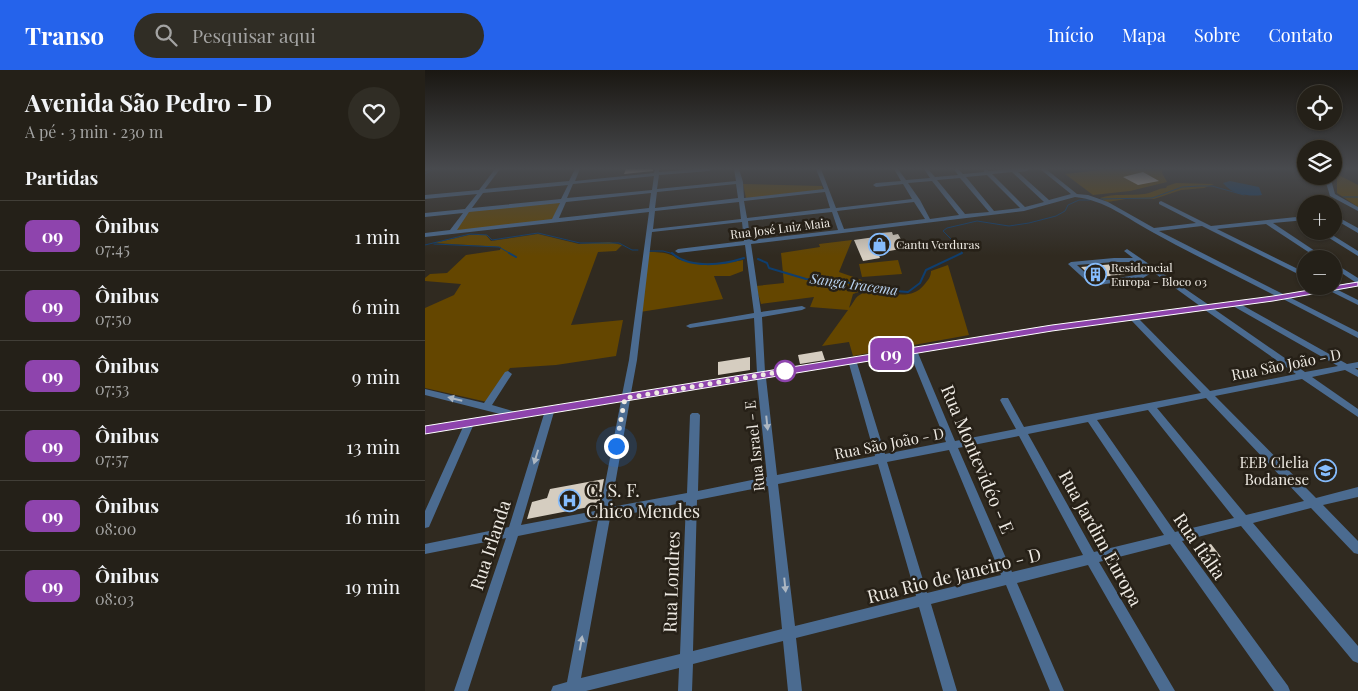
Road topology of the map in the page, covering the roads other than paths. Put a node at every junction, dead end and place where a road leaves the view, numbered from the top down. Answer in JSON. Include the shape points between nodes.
{"nodes":[{"id":1,"x":476,"y":198,"type":"edge"},
{"id":2,"x":584,"y":198,"type":"edge"},
{"id":3,"x":653,"y":198,"type":"edge"},
{"id":4,"x":759,"y":198,"type":"edge"},
{"id":5,"x":830,"y":198,"type":"edge"},
{"id":6,"x":949,"y":198,"type":"edge"},
{"id":7,"x":980,"y":198,"type":"edge"},
{"id":8,"x":1013,"y":198,"type":"edge"},
{"id":9,"x":1044,"y":198,"type":"edge"},
{"id":10,"x":1065,"y":198,"type":"edge"},
{"id":11,"x":1094,"y":198,"type":"edge"},
{"id":12,"x":1338,"y":198,"type":"edge"},
{"id":13,"x":564,"y":200,"type":"junction"},
{"id":14,"x":742,"y":200,"type":"junction"},
{"id":15,"x":917,"y":200,"type":"joint"},
{"id":16,"x":1049,"y":203,"type":"junction"},
{"id":17,"x":1161,"y":203,"type":"dead end"},
{"id":18,"x":1024,"y":209,"type":"junction"},
{"id":19,"x":1358,"y":209,"type":"edge"},
{"id":20,"x":467,"y":210,"type":"junction"},
{"id":21,"x":652,"y":210,"type":"junction"},
{"id":22,"x":834,"y":210,"type":"junction"},
{"id":23,"x":993,"y":213,"type":"junction"},
{"id":24,"x":425,"y":215,"type":"edge"},
{"id":25,"x":963,"y":216,"type":"junction"},
{"id":26,"x":1297,"y":219,"type":"edge"},
{"id":27,"x":555,"y":220,"type":"junction"},
{"id":28,"x":744,"y":220,"type":"junction"},
{"id":29,"x":929,"y":221,"type":"junction"},
{"id":30,"x":1267,"y":222,"type":"junction"},
{"id":31,"x":1342,"y":222,"type":"edge"},
{"id":32,"x":1203,"y":224,"type":"junction"},
{"id":33,"x":1209,"y":228,"type":"junction"},
{"id":34,"x":1153,"y":230,"type":"junction"},
{"id":35,"x":649,"y":231,"type":"junction"},
{"id":36,"x":1358,"y":231,"type":"edge"},
{"id":37,"x":452,"y":232,"type":"junction"},
{"id":38,"x":841,"y":232,"type":"junction"},
{"id":39,"x":425,"y":235,"type":"edge"},
{"id":40,"x":1335,"y":240,"type":"edge"},
{"id":41,"x":748,"y":243,"type":"junction"},
{"id":42,"x":1310,"y":250,"type":"edge"},
{"id":43,"x":678,"y":251,"type":"dead end"},
{"id":44,"x":1127,"y":251,"type":"dead end"},
{"id":45,"x":1358,"y":254,"type":"edge"},
{"id":46,"x":1141,"y":260,"type":"junction"},
{"id":47,"x":1153,"y":269,"type":"junction"},
{"id":48,"x":1342,"y":271,"type":"edge"},
{"id":49,"x":1297,"y":272,"type":"edge"},
{"id":50,"x":1358,"y":282,"type":"edge"},
{"id":51,"x":1342,"y":285,"type":"edge"},
{"id":52,"x":1297,"y":295,"type":"edge"},
{"id":53,"x":1342,"y":295,"type":"edge"},
{"id":54,"x":1285,"y":297,"type":"junction"},
{"id":55,"x":1358,"y":303,"type":"edge"},
{"id":56,"x":1235,"y":304,"type":"junction"},
{"id":57,"x":1208,"y":307,"type":"junction"},
{"id":58,"x":802,"y":308,"type":"dead end"},
{"id":59,"x":758,"y":315,"type":"junction"},
{"id":60,"x":1132,"y":316,"type":"junction"},
{"id":61,"x":690,"y":326,"type":"dead end"},
{"id":62,"x":1358,"y":335,"type":"edge"},
{"id":63,"x":913,"y":351,"type":"junction"},
{"id":64,"x":852,"y":360,"type":"junction"},
{"id":65,"x":1358,"y":365,"type":"edge"},
{"id":66,"x":1347,"y":367,"type":"junction"},
{"id":67,"x":508,"y":374,"type":"dead end"},
{"id":68,"x":1358,"y":374,"type":"edge"},
{"id":69,"x":761,"y":375,"type":"junction"},
{"id":70,"x":1305,"y":375,"type":"junction"},
{"id":71,"x":425,"y":392,"type":"edge"},
{"id":72,"x":1209,"y":395,"type":"junction"},
{"id":73,"x":625,"y":398,"type":"junction"},
{"id":74,"x":1005,"y":400,"type":"dead end"},
{"id":75,"x":1151,"y":406,"type":"junction"},
{"id":76,"x":486,"y":407,"type":"junction"},
{"id":77,"x":550,"y":410,"type":"junction"},
{"id":78,"x":1358,"y":414,"type":"edge"},
{"id":79,"x":518,"y":415,"type":"junction"},
{"id":80,"x":695,"y":415,"type":"dead end"},
{"id":81,"x":1091,"y":419,"type":"junction"},
{"id":82,"x":470,"y":422,"type":"junction"},
{"id":83,"x":425,"y":430,"type":"edge"},
{"id":84,"x":1024,"y":432,"type":"junction"},
{"id":85,"x":952,"y":446,"type":"junction"},
{"id":86,"x":882,"y":459,"type":"junction"},
{"id":87,"x":773,"y":480,"type":"junction"},
{"id":88,"x":1358,"y":492,"type":"edge"},
{"id":89,"x":692,"y":496,"type":"junction"},
{"id":90,"x":1314,"y":503,"type":"junction"},
{"id":91,"x":603,"y":514,"type":"junction"},
{"id":92,"x":1242,"y":520,"type":"junction"},
{"id":93,"x":425,"y":523,"type":"edge"},
{"id":94,"x":514,"y":532,"type":"junction"},
{"id":95,"x":1172,"y":537,"type":"junction"},
{"id":96,"x":425,"y":549,"type":"edge"},
{"id":97,"x":1358,"y":549,"type":"edge"},
{"id":98,"x":1091,"y":559,"type":"junction"},
{"id":99,"x":1010,"y":580,"type":"junction"},
{"id":100,"x":923,"y":601,"type":"junction"},
{"id":101,"x":789,"y":634,"type":"junction"},
{"id":102,"x":1358,"y":656,"type":"edge"},
{"id":103,"x":686,"y":660,"type":"junction"},
{"id":104,"x":573,"y":689,"type":"edge"},
{"id":105,"x":461,"y":691,"type":"edge"},
{"id":106,"x":558,"y":691,"type":"edge"},
{"id":107,"x":685,"y":691,"type":"edge"},
{"id":108,"x":795,"y":691,"type":"edge"},
{"id":109,"x":950,"y":691,"type":"edge"},
{"id":110,"x":1057,"y":691,"type":"edge"},
{"id":111,"x":1168,"y":691,"type":"edge"},
{"id":112,"x":1283,"y":691,"type":"edge"}],
"edges":[{"from":1,"to":20,"type":"street"},
{"from":2,"to":13,"type":"street"},
{"from":3,"to":21,"type":"street"},
{"from":4,"to":14,"type":"street"},
{"from":5,"to":22,"type":"street"},
{"from":6,"to":25,"type":"street"},
{"from":7,"to":23,"type":"street"},
{"from":8,"to":18,"type":"street"},
{"from":9,"to":16,"type":"street"},
{"from":10,"to":16,"type":"street","name":"Rua José Luiz Maia"},
{"from":11,"to":34,"type":"street","name":"Rua José Luiz Maia"},
{"from":12,"to":19,"type":"street"},
{"from":13,"to":20,"type":"street"},
{"from":13,"to":27,"type":"street"},
{"from":14,"to":21,"type":"street"},
{"from":14,"to":28,"type":"street","name":"Rua Israel - E"},
{"from":15,"to":22,"type":"street"},
{"from":15,"to":29,"type":"street"},
{"from":16,"to":18,"type":"street","name":"Rua José Luiz Maia"},
{"from":17,"to":32,"type":"street"},
{"from":18,"to":23,"type":"street","name":"Rua José Luiz Maia"},
{"from":20,"to":24,"type":"street"},
{"from":20,"to":37,"type":"street"},
{"from":21,"to":27,"type":"street"},
{"from":21,"to":35,"type":"street"},
{"from":22,"to":28,"type":"street"},
{"from":22,"to":38,"type":"street"},
{"from":23,"to":25,"type":"street","name":"Rua José Luiz Maia"},
{"from":25,"to":29,"type":"street","name":"Rua José Luiz Maia"},
{"from":26,"to":30,"type":"street"},
{"from":27,"to":37,"type":"street"},
{"from":28,"to":35,"type":"street"},
{"from":28,"to":41,"type":"street","name":"Rua Israel - E"},
{"from":29,"to":38,"type":"street","name":"Rua José Luiz Maia"},
{"from":30,"to":33,"type":"street"},
{"from":30,"to":42,"type":"street"},
{"from":31,"to":36,"type":"street"},
{"from":32,"to":33,"type":"street"},
{"from":32,"to":34,"type":"street"},
{"from":33,"to":49,"type":"street"},
{"from":34,"to":54,"type":"street"},
{"from":35,"to":73,"type":"street","via":[[633,360]]},
{"from":37,"to":39,"type":"street"},
{"from":38,"to":41,"type":"street","name":"Rua José Luiz Maia"},
{"from":40,"to":45,"type":"street"},
{"from":41,"to":43,"type":"street","name":"Rua José Luiz Maia"},
{"from":41,"to":59,"type":"street","name":"Rua Israel - E"},
{"from":44,"to":46,"type":"street"},
{"from":46,"to":47,"type":"street"},
{"from":46,"to":47,"type":"street","via":[[1071,264],[1093,284],[1143,276]]},
{"from":47,"to":57,"type":"street"},
{"from":48,"to":50,"type":"street"},
{"from":50,"to":51,"type":"street"},
{"from":52,"to":54,"type":"street"},
{"from":53,"to":55,"type":"street"},
{"from":54,"to":56,"type":"street"},
{"from":54,"to":62,"type":"street"},
{"from":56,"to":57,"type":"street"},
{"from":56,"to":66,"type":"street"},
{"from":57,"to":60,"type":"street"},
{"from":57,"to":70,"type":"street"},
{"from":58,"to":59,"type":"street"},
{"from":59,"to":61,"type":"street"},
{"from":59,"to":69,"type":"street","name":"Rua Israel - E"},
{"from":60,"to":63,"type":"street"},
{"from":60,"to":72,"type":"street"},
{"from":63,"to":64,"type":"street"},
{"from":63,"to":85,"type":"street","name":"Rua Montevidéo - E"},
{"from":64,"to":69,"type":"street"},
{"from":64,"to":86,"type":"street"},
{"from":65,"to":66,"type":"street","name":"Rua São João - D"},
{"from":66,"to":68,"type":"street"},
{"from":66,"to":70,"type":"street","name":"Rua São João - D"},
{"from":67,"to":76,"type":"street"},
{"from":69,"to":73,"type":"street"},
{"from":69,"to":87,"type":"street","name":"Rua Israel - E","one_way":true},
{"from":70,"to":72,"type":"street","name":"Rua São João - D"},
{"from":70,"to":78,"type":"street"},
{"from":76,"to":71,"type":"street","one_way":true},
{"from":72,"to":75,"type":"street","name":"Rua São João - D"},
{"from":72,"to":90,"type":"street"},
{"from":73,"to":77,"type":"street"},
{"from":73,"to":91,"type":"street"},
{"from":74,"to":84,"type":"street","name":"Rua Jardim Europa"},
{"from":75,"to":81,"type":"street","name":"Rua São João - D"},
{"from":75,"to":92,"type":"street"},
{"from":76,"to":79,"type":"street"},
{"from":77,"to":79,"type":"street"},
{"from":77,"to":94,"type":"street","name":"Rua Irlanda","one_way":true},
{"from":79,"to":82,"type":"street"},
{"from":80,"to":89,"type":"street","name":"Rua Londres"},
{"from":81,"to":84,"type":"street","name":"Rua São João - D"},
{"from":81,"to":95,"type":"street","name":"Rua Itália"},
{"from":82,"to":83,"type":"street"},
{"from":82,"to":93,"type":"street"},
{"from":84,"to":85,"type":"street","name":"Rua São João - D"},
{"from":84,"to":98,"type":"street","name":"Rua Jardim Europa"},
{"from":85,"to":86,"type":"street","name":"Rua São João - D"},
{"from":85,"to":99,"type":"street","name":"Rua Montevidéo - E"},
{"from":86,"to":87,"type":"street","name":"Rua São João - D"},
{"from":86,"to":100,"type":"street"},
{"from":87,"to":89,"type":"street","name":"Rua São João - D"},
{"from":87,"to":101,"type":"street","name":"Rua Israel - E","one_way":true},
{"from":88,"to":90,"type":"street","name":"Rua Rio de Janeiro - D"},
{"from":89,"to":91,"type":"street","name":"Rua São João - D"},
{"from":89,"to":103,"type":"street","name":"Rua Londres"},
{"from":90,"to":92,"type":"street","name":"Rua Rio de Janeiro - D"},
{"from":90,"to":97,"type":"street"},
{"from":91,"to":94,"type":"street","name":"Rua São João - D"},
{"from":104,"to":91,"type":"street","one_way":true},
{"from":92,"to":95,"type":"street","name":"Rua Rio de Janeiro - D"},
{"from":92,"to":102,"type":"street"},
{"from":94,"to":96,"type":"street","name":"Rua São João - D"},
{"from":94,"to":105,"type":"street","name":"Rua Irlanda"},
{"from":95,"to":98,"type":"street","name":"Rua Rio de Janeiro - D"},
{"from":95,"to":112,"type":"street","name":"Rua Itália"},
{"from":98,"to":99,"type":"street","name":"Rua Rio de Janeiro - D"},
{"from":98,"to":111,"type":"street","name":"Rua Jardim Europa"},
{"from":99,"to":100,"type":"street","name":"Rua Rio de Janeiro - D"},
{"from":99,"to":110,"type":"street","name":"Rua Montevidéo - E"},
{"from":100,"to":101,"type":"street","name":"Rua Rio de Janeiro - D"},
{"from":100,"to":109,"type":"street"},
{"from":101,"to":103,"type":"street","name":"Rua Rio de Janeiro - D"},
{"from":101,"to":108,"type":"street","name":"Rua Israel - E"},
{"from":103,"to":104,"type":"street","name":"Rua Rio de Janeiro - D"},
{"from":103,"to":107,"type":"street","name":"Rua Londres"},
{"from":104,"to":106,"type":"street","name":"Rua Rio de Janeiro - D"}]}
